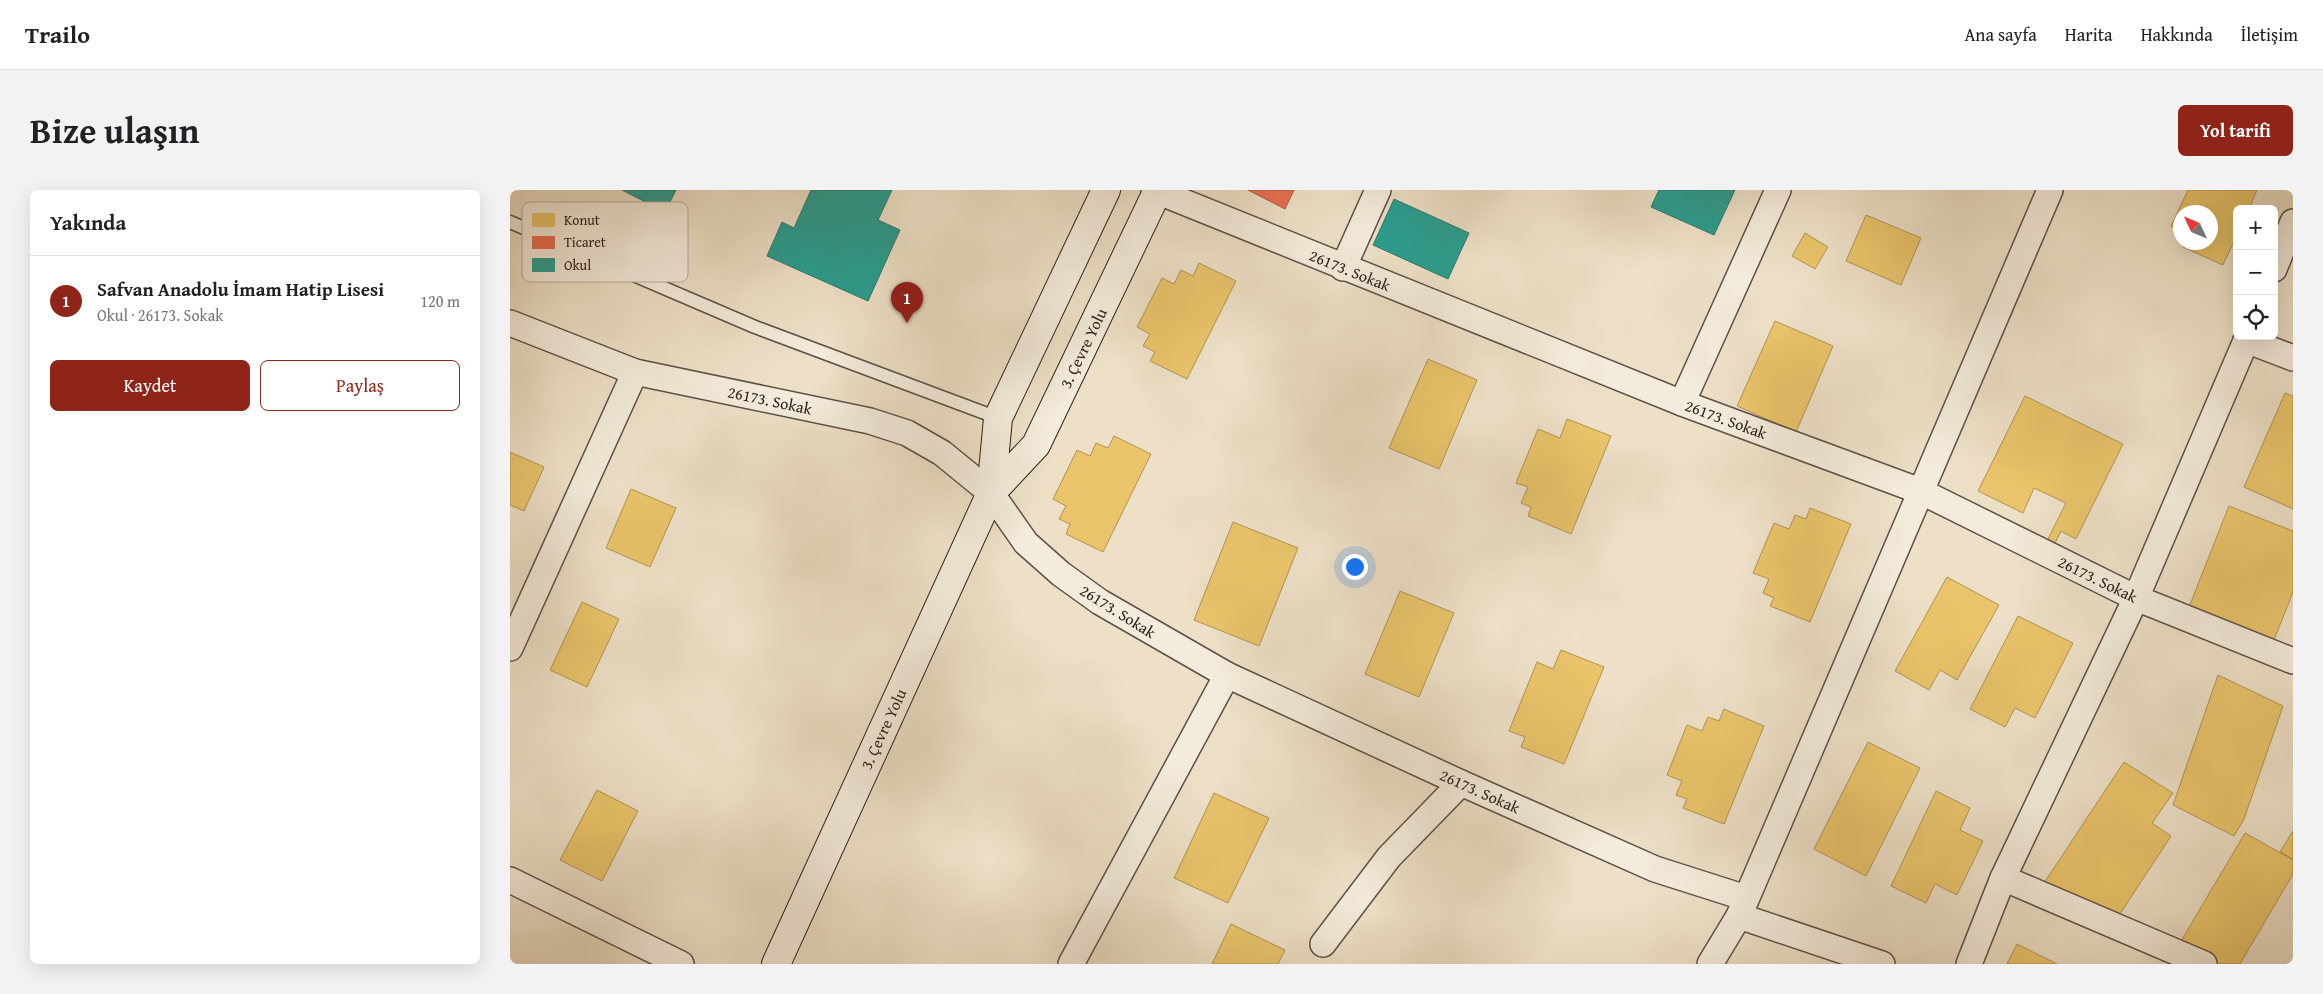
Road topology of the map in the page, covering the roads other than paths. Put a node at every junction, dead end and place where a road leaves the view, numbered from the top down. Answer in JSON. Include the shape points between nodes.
{"nodes":[{"id":1,"x":1106,"y":190,"type":"edge"},
{"id":2,"x":1378,"y":190,"type":"edge"},
{"id":3,"x":1778,"y":190,"type":"edge"},
{"id":4,"x":2050,"y":190,"type":"edge"},
{"id":5,"x":1157,"y":191,"type":"edge"},
{"id":6,"x":510,"y":222,"type":"edge"},
{"id":7,"x":2293,"y":222,"type":"edge"},
{"id":8,"x":522,"y":227,"type":"edge"},
{"id":9,"x":2278,"y":259,"type":"edge"},
{"id":10,"x":1343,"y":268,"type":"junction"},
{"id":11,"x":649,"y":282,"type":"edge"},
{"id":12,"x":510,"y":323,"type":"edge"},
{"id":13,"x":2246,"y":340,"type":"edge"},
{"id":14,"x":2252,"y":340,"type":"edge"},
{"id":15,"x":2293,"y":358,"type":"edge"},
{"id":16,"x":635,"y":372,"type":"junction"},
{"id":17,"x":1682,"y":403,"type":"junction"},
{"id":18,"x":998,"y":418,"type":"junction"},
{"id":19,"x":1920,"y":490,"type":"junction"},
{"id":20,"x":991,"y":493,"type":"junction"},
{"id":21,"x":2136,"y":598,"type":"junction"},
{"id":22,"x":510,"y":648,"type":"edge"},
{"id":23,"x":2293,"y":661,"type":"edge"},
{"id":24,"x":1227,"y":675,"type":"junction"},
{"id":25,"x":1460,"y":783,"type":"junction"},
{"id":26,"x":2003,"y":878,"type":"junction"},
{"id":27,"x":510,"y":880,"type":"edge"},
{"id":28,"x":1742,"y":907,"type":"junction"},
{"id":29,"x":1324,"y":944,"type":"dead end"},
{"id":30,"x":681,"y":964,"type":"edge"},
{"id":31,"x":776,"y":964,"type":"edge"},
{"id":32,"x":1071,"y":964,"type":"edge"},
{"id":33,"x":1710,"y":964,"type":"edge"},
{"id":34,"x":1882,"y":964,"type":"edge"},
{"id":35,"x":1969,"y":964,"type":"edge"},
{"id":36,"x":2204,"y":964,"type":"edge"}],
"edges":[{"from":1,"to":18,"type":"main road","name":"3. Çevre Yolu"},
{"from":2,"to":10,"type":"street"},
{"from":3,"to":17,"type":"street"},
{"from":4,"to":19,"type":"street"},
{"from":5,"to":10,"type":"street","name":"26173. Sokak"},
{"from":5,"to":20,"type":"main road","name":"3. Çevre Yolu","via":[[1036,445]]},
{"from":6,"to":8,"type":"lane"},
{"from":7,"to":9,"type":"street"},
{"from":10,"to":17,"type":"street","name":"26173. Sokak"},
{"from":11,"to":18,"type":"lane","via":[[755,328]]},
{"from":12,"to":16,"type":"street","name":"26173. Sokak"},
{"from":13,"to":21,"type":"street"},
{"from":14,"to":15,"type":"street"},
{"from":16,"to":20,"type":"street","name":"26173. Sokak","via":[[870,421],[907,433],[942,453]]},
{"from":16,"to":22,"type":"street"},
{"from":17,"to":19,"type":"street","name":"26173. Sokak"},
{"from":18,"to":20,"type":"main road","name":"3. Çevre Yolu"},
{"from":19,"to":21,"type":"street","name":"26173. Sokak"},
{"from":19,"to":28,"type":"street"},
{"from":20,"to":24,"type":"street","name":"26173. Sokak","via":[[1026,543],[1061,574],[1100,602]]},
{"from":20,"to":31,"type":"main road","name":"3. Çevre Yolu"},
{"from":21,"to":23,"type":"street","name":"26173. Sokak"},
{"from":21,"to":26,"type":"street"},
{"from":24,"to":25,"type":"street","name":"26173. Sokak"},
{"from":24,"to":32,"type":"street"},
{"from":25,"to":28,"type":"street","name":"26173. Sokak"},
{"from":25,"to":29,"type":"street","via":[[1389,857]]},
{"from":26,"to":35,"type":"street"},
{"from":26,"to":36,"type":"street"},
{"from":27,"to":30,"type":"street"},
{"from":28,"to":33,"type":"street"},
{"from":28,"to":34,"type":"street","name":"26173. Sokak"}]}
